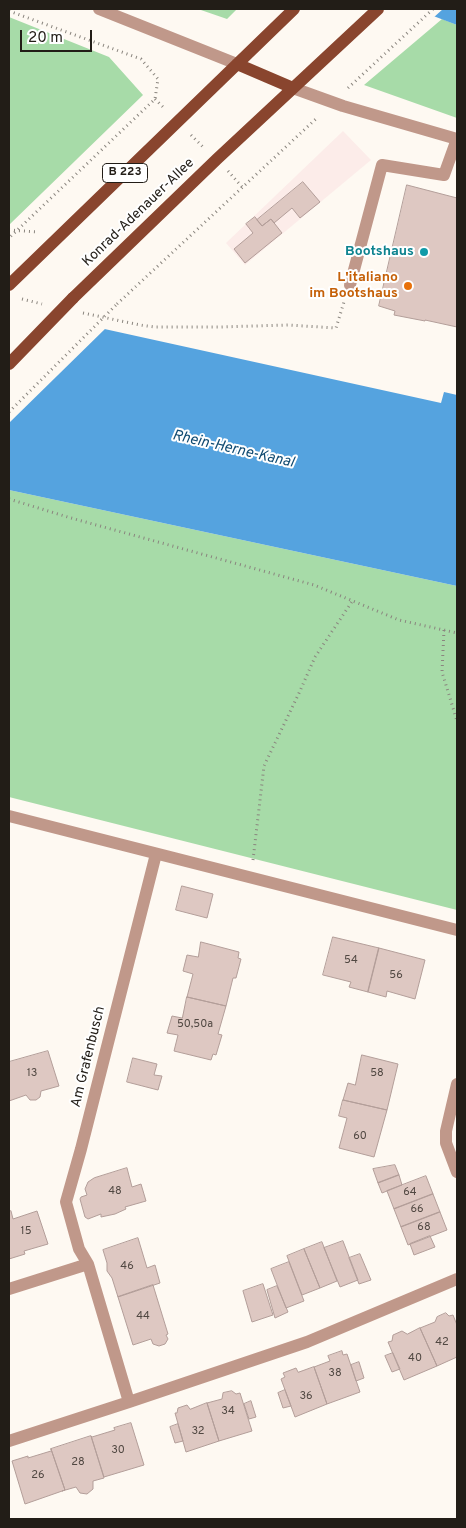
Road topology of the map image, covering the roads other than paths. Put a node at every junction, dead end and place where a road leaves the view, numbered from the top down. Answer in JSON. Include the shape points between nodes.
{"nodes":[{"id":1,"x":99,"y":9,"type":"edge"},
{"id":2,"x":294,"y":9,"type":"edge"},
{"id":3,"x":378,"y":9,"type":"edge"},
{"id":4,"x":237,"y":64,"type":"junction"},
{"id":5,"x":293,"y":88,"type":"junction"},
{"id":6,"x":457,"y":139,"type":"edge"},
{"id":7,"x":10,"y":284,"type":"edge"},
{"id":8,"x":350,"y":285,"type":"road end"},
{"id":9,"x":9,"y":364,"type":"edge"},
{"id":10,"x":9,"y":816,"type":"edge"},
{"id":11,"x":156,"y":854,"type":"junction"},
{"id":12,"x":457,"y":930,"type":"edge"},
{"id":13,"x":457,"y":1084,"type":"edge"},
{"id":14,"x":457,"y":1172,"type":"edge"},
{"id":15,"x":88,"y":1264,"type":"junction"},
{"id":16,"x":457,"y":1279,"type":"edge"},
{"id":17,"x":9,"y":1289,"type":"edge"},
{"id":18,"x":129,"y":1402,"type":"junction"},
{"id":19,"x":9,"y":1441,"type":"edge"}],
"edges":[{"from":1,"to":4,"type":"street"},
{"from":2,"to":4,"type":"main road","number":"B 223"},
{"from":3,"to":5,"type":"main road","name":"Konrad-Adenauer-Allee"},
{"from":4,"to":5,"type":"main road"},
{"from":4,"to":7,"type":"main road","number":"B 223"},
{"from":5,"to":6,"type":"street"},
{"from":5,"to":9,"type":"main road","name":"Konrad-Adenauer-Allee","bridge":true,"via":[[73,298]]},
{"from":6,"to":8,"type":"street","via":[[444,175],[382,165]]},
{"from":10,"to":11,"type":"street"},
{"from":11,"to":12,"type":"street"},
{"from":11,"to":15,"type":"street","name":"Am Grafenbusch","via":[[66,1202],[79,1249]]},
{"from":13,"to":14,"type":"street","via":[[446,1144]]},
{"from":15,"to":17,"type":"street"},
{"from":15,"to":18,"type":"street","name":"Am Grafenbusch"},
{"from":16,"to":18,"type":"street","via":[[307,1342]]},
{"from":18,"to":19,"type":"street"}]}
